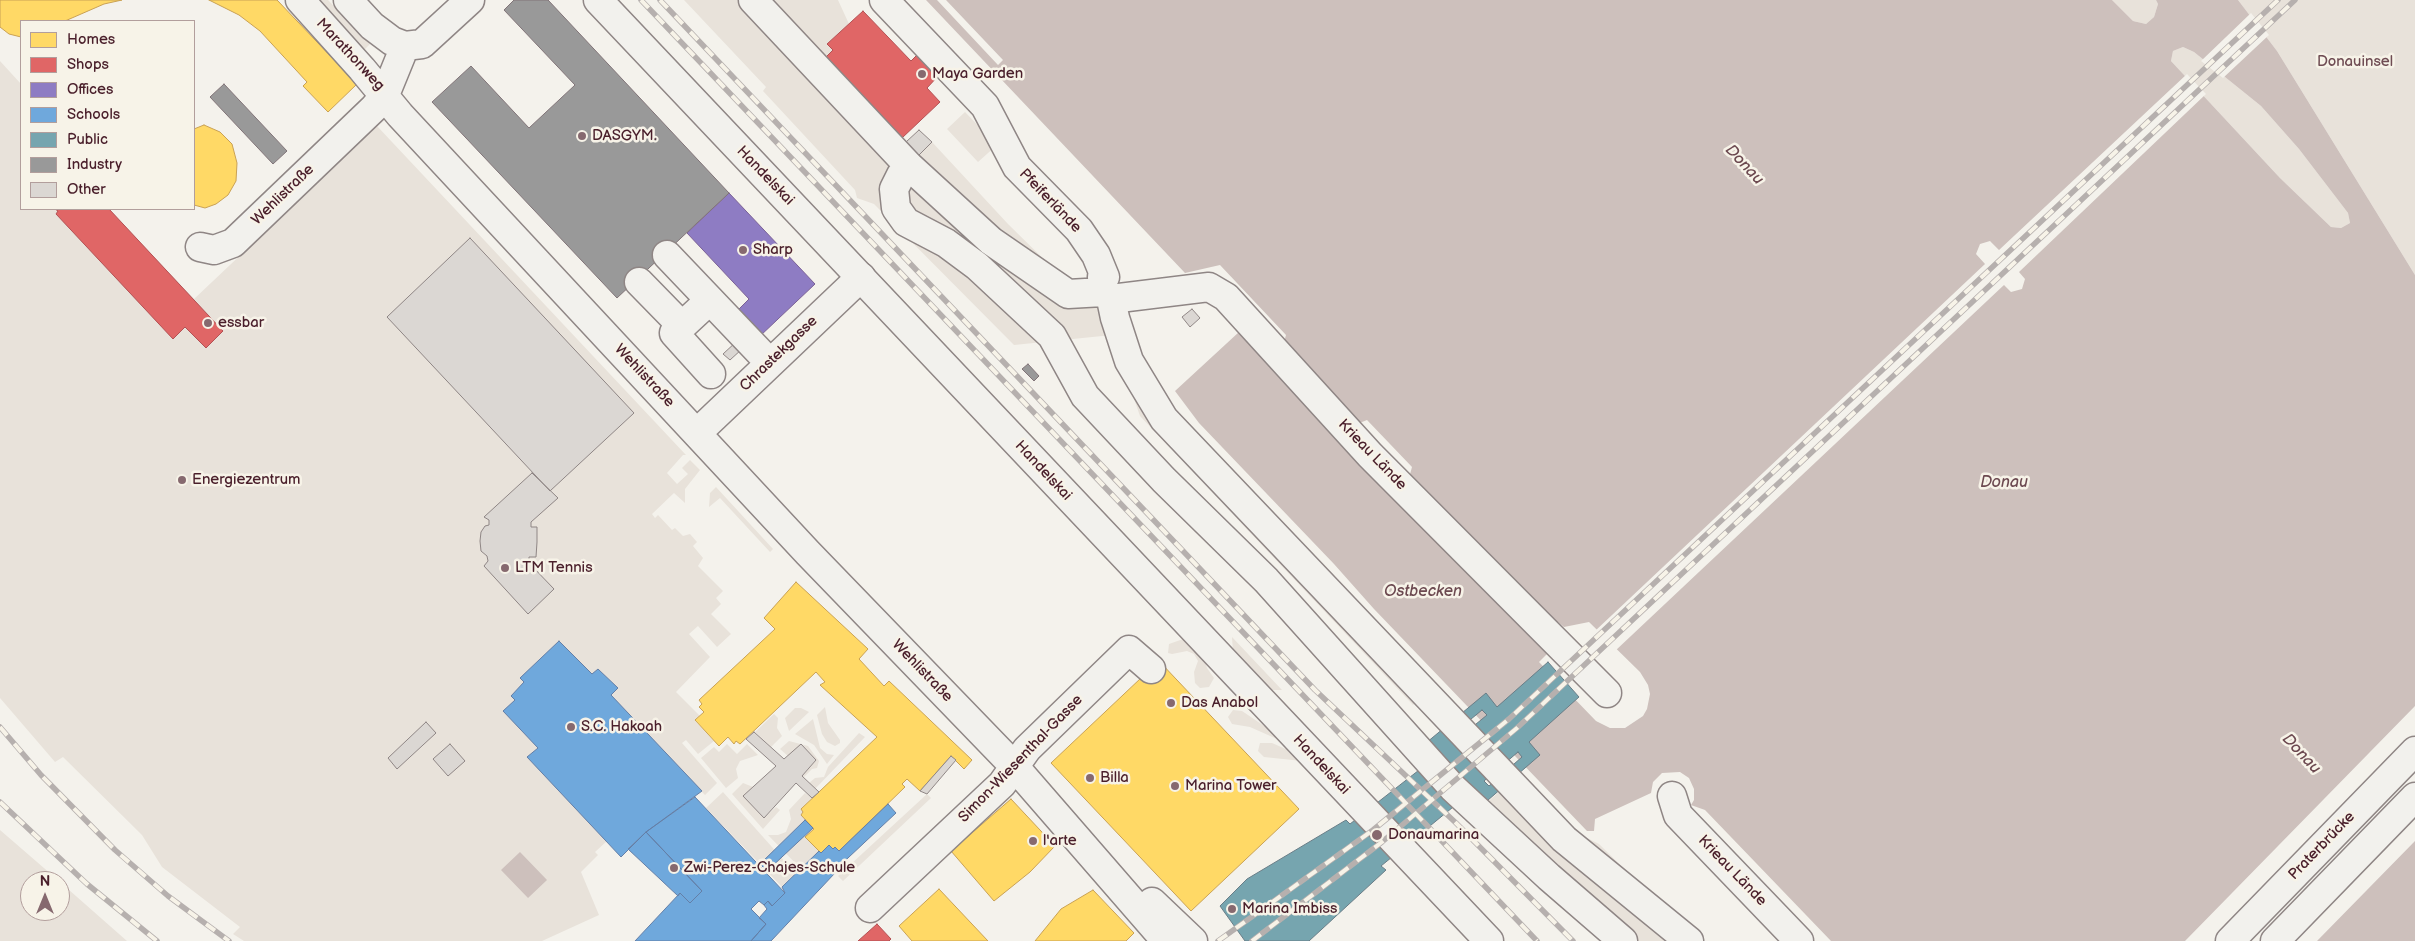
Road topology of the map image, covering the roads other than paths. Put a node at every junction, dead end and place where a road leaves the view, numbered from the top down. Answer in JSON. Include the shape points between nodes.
{"nodes":[{"id":1,"x":300,"y":0,"type":"edge"},
{"id":2,"x":348,"y":0,"type":"edge"},
{"id":3,"x":470,"y":0,"type":"edge"},
{"id":4,"x":598,"y":0,"type":"edge"},
{"id":5,"x":753,"y":0,"type":"edge"},
{"id":6,"x":884,"y":0,"type":"edge"},
{"id":7,"x":406,"y":46,"type":"junction"},
{"id":8,"x":385,"y":95,"type":"junction"},
{"id":9,"x":909,"y":166,"type":"junction"},
{"id":10,"x":200,"y":247,"type":"dead end"},
{"id":11,"x":667,"y":256,"type":"dead end"},
{"id":12,"x":861,"y":277,"type":"junction"},
{"id":13,"x":639,"y":282,"type":"dead end"},
{"id":14,"x":1107,"y":295,"type":"junction"},
{"id":15,"x":710,"y":300,"type":"junction"},
{"id":16,"x":682,"y":326,"type":"junction"},
{"id":17,"x":770,"y":363,"type":"junction"},
{"id":18,"x":711,"y":374,"type":"dead end"},
{"id":19,"x":697,"y":433,"type":"junction"},
{"id":20,"x":1151,"y":669,"type":"dead end"},
{"id":21,"x":1607,"y":693,"type":"dead end"},
{"id":22,"x":2415,"y":751,"type":"edge"},
{"id":23,"x":1014,"y":766,"type":"junction"},
{"id":24,"x":1672,"y":796,"type":"dead end"},
{"id":25,"x":2415,"y":797,"type":"edge"},
{"id":26,"x":1074,"y":834,"type":"junction"},
{"id":27,"x":870,"y":908,"type":"dead end"},
{"id":28,"x":1166,"y":941,"type":"edge"},
{"id":29,"x":1193,"y":941,"type":"edge"},
{"id":30,"x":1489,"y":941,"type":"edge"},
{"id":31,"x":1623,"y":941,"type":"edge"},
{"id":32,"x":1689,"y":941,"type":"edge"},
{"id":33,"x":1799,"y":941,"type":"edge"},
{"id":34,"x":2230,"y":941,"type":"edge"},
{"id":35,"x":2274,"y":941,"type":"edge"}],
"edges":[{"from":1,"to":8,"type":"main road","name":"Marathonweg"},
{"from":2,"to":7,"type":"main road","via":[[372,26],[392,41]]},
{"from":3,"to":7,"type":"main road","via":[[422,44]]},
{"from":4,"to":12,"type":"main road","name":"Handelskai"},
{"from":5,"to":9,"type":"main road","name":"Krieau Lände"},
{"from":6,"to":14,"type":"main road","name":"Pfeiferlände","via":[[985,106],[1017,168],[1079,230],[1096,256],[1105,277],[1102,277]]},
{"from":7,"to":8,"type":"main road","name":"Marathonweg"},
{"from":8,"to":10,"type":"main road","name":"Wehlistraße","via":[[233,243],[214,250]]},
{"from":8,"to":19,"type":"main road","name":"Wehlistraße","via":[[400,115]]},
{"from":9,"to":14,"type":"main road","name":"Krieau Lände","via":[[991,241],[1068,294]]},
{"from":9,"to":31,"type":"main road","via":[[894,189],[896,208],[906,222],[946,243],[977,266],[1052,336],[1085,396],[1164,480],[1266,580],[1453,788]]},
{"from":11,"to":15,"type":"main road"},
{"from":12,"to":17,"type":"main road","name":"Chrastekgasse"},
{"from":12,"to":30,"type":"main road","name":"Handelskai"},
{"from":13,"to":16,"type":"main road"},
{"from":14,"to":21,"type":"main road","name":"Krieau Lände","via":[[1209,287],[1226,297],[1370,455]]},
{"from":14,"to":32,"type":"main road","name":"Pfeiferlände","via":[[1129,361],[1164,419],[1564,839]]},
{"from":15,"to":16,"type":"main road"},
{"from":15,"to":17,"type":"main road"},
{"from":16,"to":18,"type":"main road","via":[[674,333]]},
{"from":17,"to":19,"type":"main road","name":"Chrastekgasse"},
{"from":19,"to":23,"type":"main road","name":"Wehlistraße"},
{"from":20,"to":23,"type":"main road","name":"Simon-Wiesenthal-Gasse","via":[[1129,650],[1032,744]]},
{"from":22,"to":34,"type":"main road","name":"Praterbrücke"},
{"from":23,"to":26,"type":"main road","name":"Wehlistraße"},
{"from":23,"to":27,"type":"main road","name":"Simon-Wiesenthal-Gasse","via":[[1002,784]]},
{"from":24,"to":33,"type":"main road","name":"Krieau Lände","via":[[1678,815]]},
{"from":25,"to":35,"type":"main road"},
{"from":26,"to":28,"type":"main road","name":"Wehlistraße"},
{"from":26,"to":29,"type":"main road","name":"Wehlistraße"}]}
